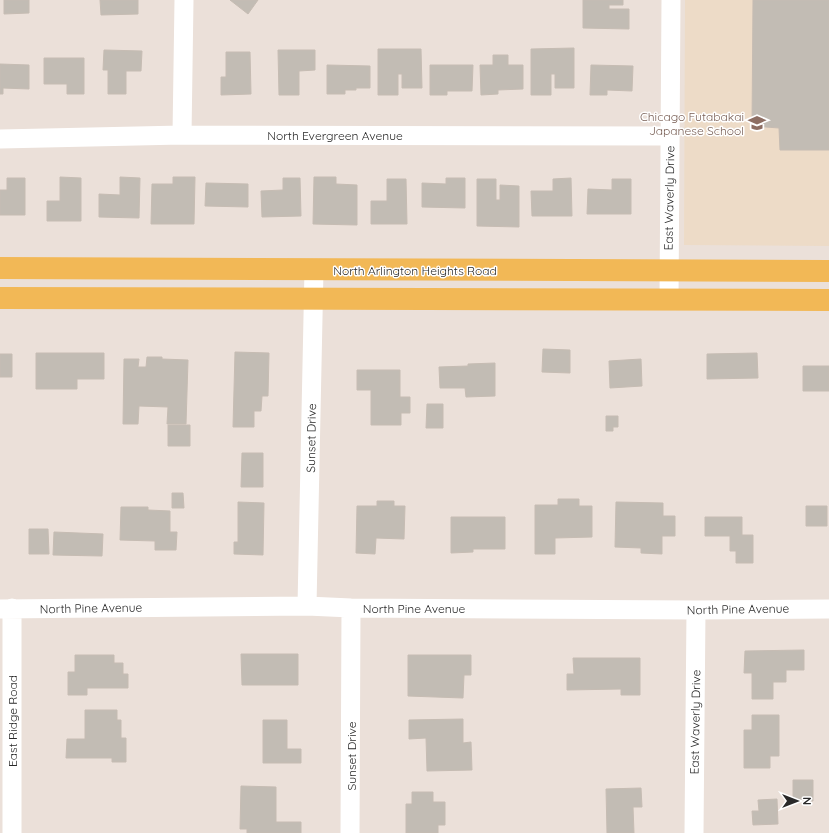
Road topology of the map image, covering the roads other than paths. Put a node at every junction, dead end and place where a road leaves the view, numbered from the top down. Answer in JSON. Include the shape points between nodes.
{"nodes":[{"id":1,"x":184,"y":0,"type":"edge"},
{"id":2,"x":671,"y":0,"type":"edge"},
{"id":3,"x":182,"y":135,"type":"junction"},
{"id":4,"x":670,"y":136,"type":"junction"},
{"id":5,"x":0,"y":139,"type":"edge"},
{"id":6,"x":0,"y":268,"type":"edge"},
{"id":7,"x":314,"y":269,"type":"junction"},
{"id":8,"x":829,"y":271,"type":"edge"},
{"id":9,"x":668,"y":272,"type":"junction"},
{"id":10,"x":0,"y":298,"type":"edge"},
{"id":11,"x":314,"y":298,"type":"junction"},
{"id":12,"x":669,"y":300,"type":"junction"},
{"id":13,"x":829,"y":300,"type":"edge"},
{"id":14,"x":307,"y":606,"type":"junction"},
{"id":15,"x":6,"y":608,"type":"edge"},
{"id":16,"x":351,"y":608,"type":"junction"},
{"id":17,"x":829,"y":609,"type":"edge"},
{"id":18,"x":696,"y":610,"type":"junction"},
{"id":19,"x":12,"y":833,"type":"edge"},
{"id":20,"x":350,"y":833,"type":"edge"},
{"id":21,"x":694,"y":833,"type":"edge"}],
"edges":[{"from":1,"to":3,"type":"street"},
{"from":2,"to":4,"type":"street","name":"East Waverly Drive"},
{"from":3,"to":4,"type":"street","name":"North Evergreen Avenue"},
{"from":3,"to":5,"type":"street","name":"North Evergreen Avenue"},
{"from":4,"to":9,"type":"street","name":"East Waverly Drive"},
{"from":6,"to":7,"type":"main road","name":"North Arlington Heights Road"},
{"from":7,"to":9,"type":"main road","name":"North Arlington Heights Road"},
{"from":7,"to":11,"type":"street","name":"Sunset Drive"},
{"from":8,"to":9,"type":"main road","name":"North Arlington Heights Road"},
{"from":9,"to":12,"type":"street","name":"East Waverly Drive"},
{"from":10,"to":11,"type":"main road"},
{"from":11,"to":12,"type":"main road"},
{"from":11,"to":14,"type":"street","name":"Sunset Drive"},
{"from":12,"to":13,"type":"main road"},
{"from":14,"to":15,"type":"street","name":"North Pine Avenue"},
{"from":14,"to":16,"type":"street","name":"North Pine Avenue"},
{"from":15,"to":19,"type":"street","name":"East Ridge Road"},
{"from":16,"to":18,"type":"street","name":"North Pine Avenue"},
{"from":16,"to":20,"type":"street","name":"Sunset Drive"},
{"from":17,"to":18,"type":"street","name":"North Pine Avenue"},
{"from":18,"to":21,"type":"street","name":"East Waverly Drive"}]}
